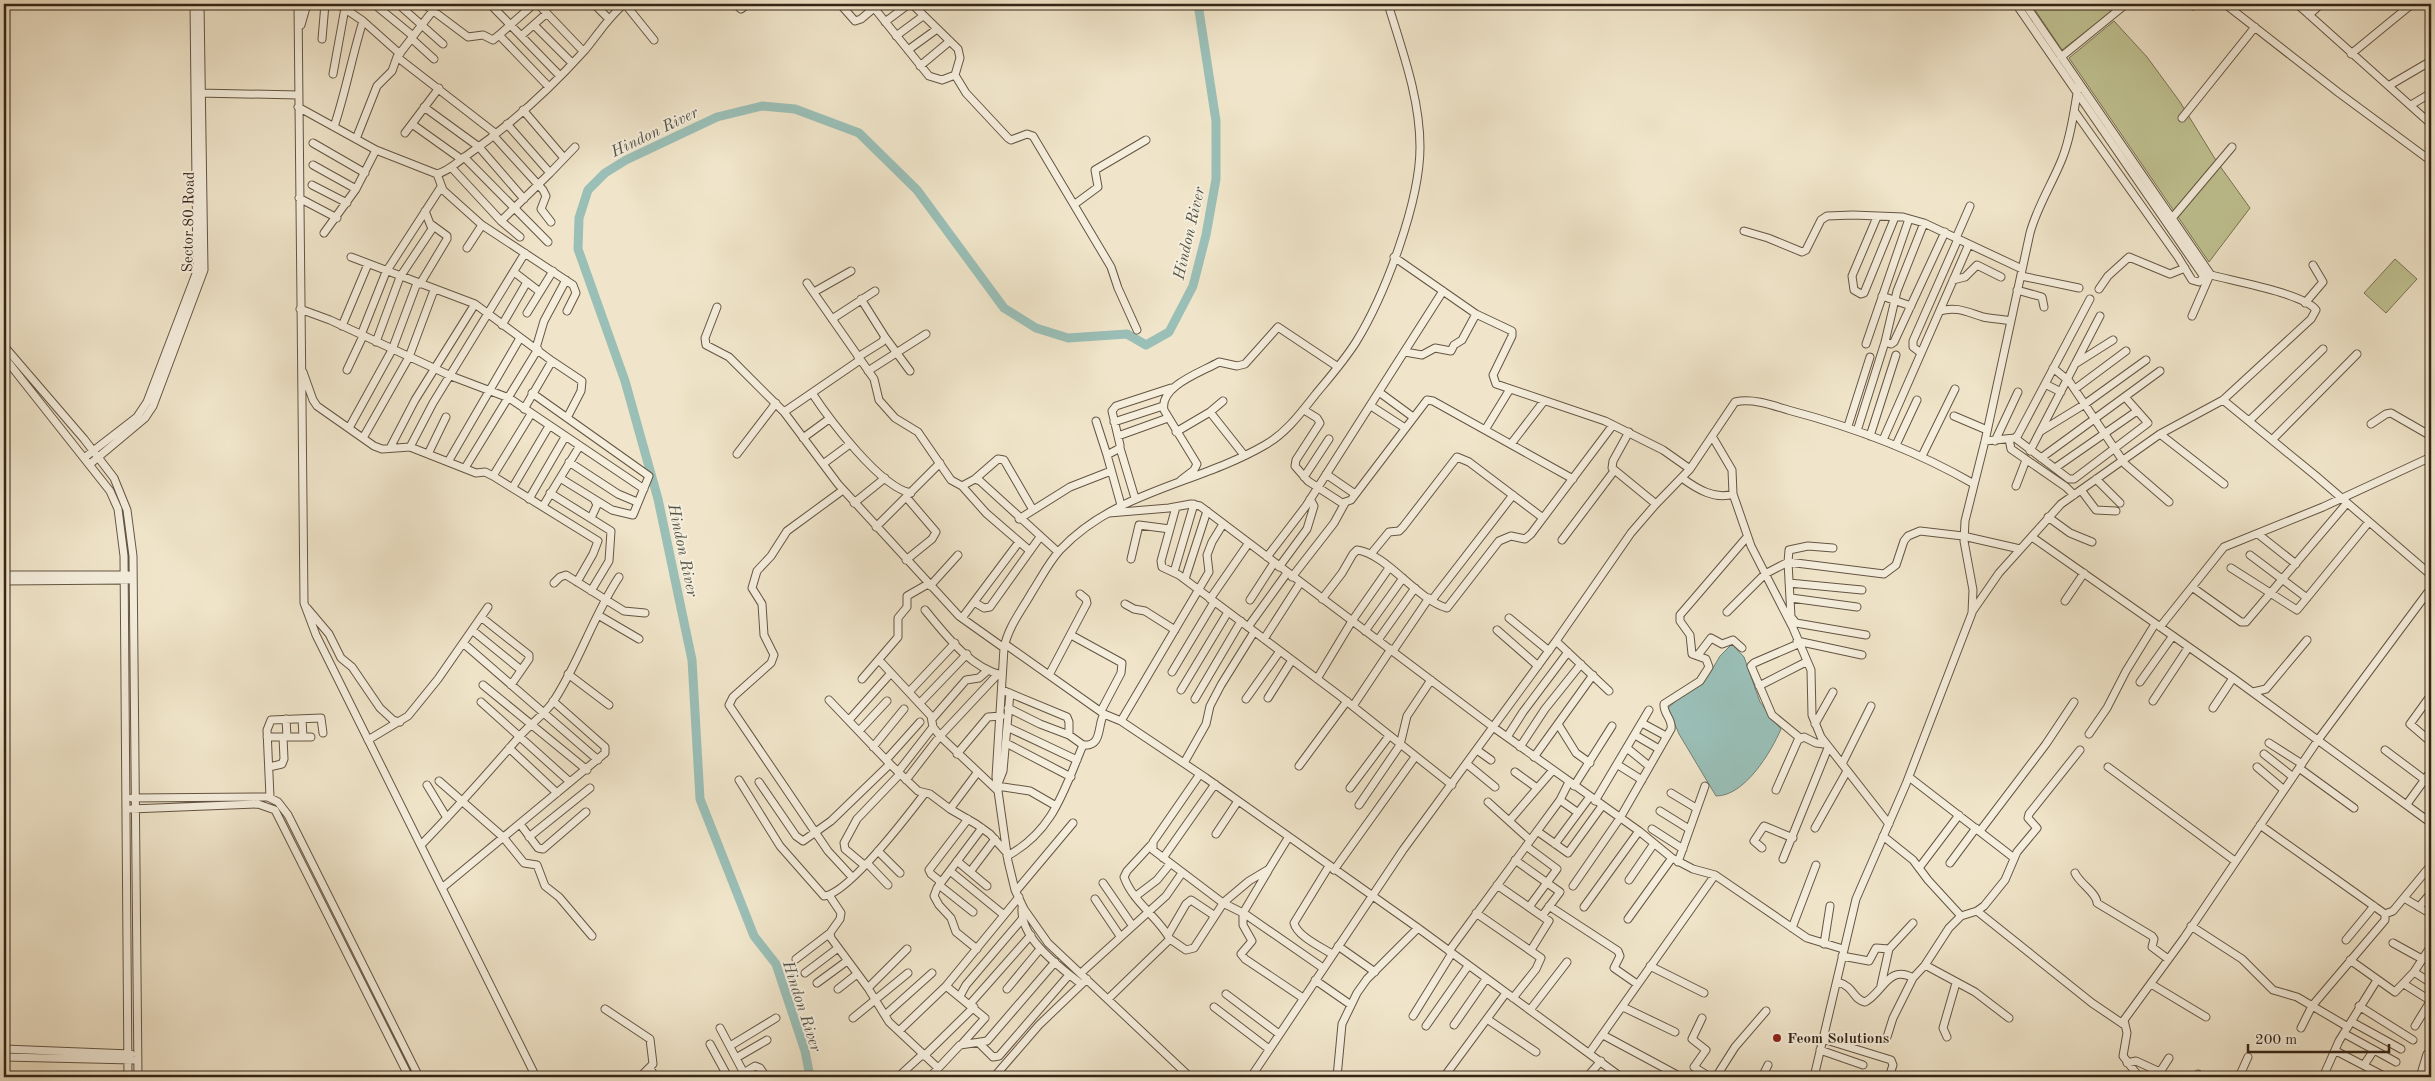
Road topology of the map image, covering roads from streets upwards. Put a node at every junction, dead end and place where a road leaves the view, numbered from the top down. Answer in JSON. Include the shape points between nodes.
{"nodes":[{"id":1,"x":194,"y":4,"type":"edge"},
{"id":2,"x":200,"y":4,"type":"edge"},
{"id":3,"x":298,"y":4,"type":"edge"},
{"id":4,"x":307,"y":4,"type":"edge"},
{"id":5,"x":325,"y":4,"type":"edge"},
{"id":6,"x":338,"y":4,"type":"edge"},
{"id":7,"x":374,"y":4,"type":"edge"},
{"id":8,"x":398,"y":4,"type":"edge"},
{"id":9,"x":424,"y":4,"type":"edge"},
{"id":10,"x":438,"y":4,"type":"edge"},
{"id":11,"x":490,"y":4,"type":"edge"},
{"id":12,"x":534,"y":4,"type":"edge"},
{"id":13,"x":538,"y":4,"type":"edge"},
{"id":14,"x":594,"y":4,"type":"edge"},
{"id":15,"x":625,"y":4,"type":"edge"},
{"id":16,"x":735,"y":4,"type":"edge"},
{"id":17,"x":748,"y":4,"type":"edge"},
{"id":18,"x":840,"y":4,"type":"edge"},
{"id":19,"x":910,"y":4,"type":"edge"},
{"id":20,"x":1388,"y":4,"type":"edge"},
{"id":21,"x":2016,"y":4,"type":"edge"},
{"id":22,"x":2025,"y":4,"type":"edge"},
{"id":23,"x":2126,"y":4,"type":"edge"},
{"id":24,"x":2225,"y":4,"type":"edge"},
{"id":25,"x":2297,"y":4,"type":"edge"},
{"id":26,"x":2321,"y":4,"type":"edge"},
{"id":27,"x":2412,"y":4,"type":"edge"},
{"id":28,"x":872,"y":6,"type":"edge"},
{"id":29,"x":345,"y":8,"type":"junction"},
{"id":30,"x":432,"y":11,"type":"junction"},
{"id":31,"x":547,"y":13,"type":"junction"},
{"id":32,"x":2308,"y":14,"type":"junction"},
{"id":33,"x":923,"y":16,"type":"junction"},
{"id":34,"x":608,"y":18,"type":"junction"},
{"id":35,"x":363,"y":21,"type":"junction"},
{"id":36,"x":886,"y":22,"type":"junction"},
{"id":37,"x":510,"y":24,"type":"junction"},
{"id":38,"x":422,"y":25,"type":"junction"},
{"id":39,"x":534,"y":25,"type":"junction"},
{"id":40,"x":2255,"y":27,"type":"junction"},
{"id":41,"x":937,"y":29,"type":"junction"},
{"id":42,"x":299,"y":32,"type":"junction"},
{"id":43,"x":499,"y":35,"type":"junction"},
{"id":44,"x":521,"y":36,"type":"junction"},
{"id":45,"x":896,"y":36,"type":"junction"},
{"id":46,"x":413,"y":38,"type":"junction"},
{"id":47,"x":322,"y":39,"type":"dead end"},
{"id":48,"x":654,"y":40,"type":"dead end"},
{"id":49,"x":950,"y":41,"type":"junction"},
{"id":50,"x":443,"y":44,"type":"dead end"},
{"id":51,"x":908,"y":50,"type":"junction"},
{"id":52,"x":584,"y":51,"type":"junction"},
{"id":53,"x":2351,"y":54,"type":"junction"},
{"id":54,"x":399,"y":55,"type":"junction"},
{"id":55,"x":2062,"y":57,"type":"junction"},
{"id":56,"x":434,"y":58,"type":"dead end"},
{"id":57,"x":2431,"y":61,"type":"edge"},
{"id":58,"x":572,"y":63,"type":"junction"},
{"id":59,"x":920,"y":66,"type":"junction"},
{"id":60,"x":333,"y":74,"type":"dead end"},
{"id":61,"x":955,"y":75,"type":"junction"},
{"id":62,"x":560,"y":76,"type":"junction"},
{"id":63,"x":2079,"y":83,"type":"junction"},
{"id":64,"x":2390,"y":85,"type":"junction"},
{"id":65,"x":548,"y":87,"type":"junction"},
{"id":66,"x":439,"y":88,"type":"junction"},
{"id":67,"x":2077,"y":92,"type":"junction"},
{"id":68,"x":2431,"y":93,"type":"edge"},
{"id":69,"x":198,"y":94,"type":"junction"},
{"id":70,"x":298,"y":95,"type":"junction"},
{"id":71,"x":2411,"y":106,"type":"junction"},
{"id":72,"x":424,"y":107,"type":"junction"},
{"id":73,"x":298,"y":108,"type":"junction"},
{"id":74,"x":523,"y":110,"type":"junction"},
{"id":75,"x":2075,"y":112,"type":"junction"},
{"id":76,"x":2182,"y":118,"type":"dead end"},
{"id":77,"x":412,"y":124,"type":"junction"},
{"id":78,"x":507,"y":124,"type":"junction"},
{"id":79,"x":2431,"y":124,"type":"edge"},
{"id":80,"x":334,"y":126,"type":"junction"},
{"id":81,"x":405,"y":133,"type":"dead end"},
{"id":82,"x":494,"y":134,"type":"junction"},
{"id":83,"x":356,"y":139,"type":"junction"},
{"id":84,"x":1146,"y":140,"type":"dead end"},
{"id":85,"x":313,"y":143,"type":"dead end"},
{"id":86,"x":479,"y":147,"type":"junction"},
{"id":87,"x":575,"y":147,"type":"dead end"},
{"id":88,"x":2232,"y":147,"type":"dead end"},
{"id":89,"x":376,"y":150,"type":"junction"},
{"id":90,"x":462,"y":158,"type":"junction"},
{"id":91,"x":564,"y":158,"type":"junction"},
{"id":92,"x":2431,"y":161,"type":"edge"},
{"id":93,"x":313,"y":165,"type":"dead end"},
{"id":94,"x":451,"y":167,"type":"junction"},
{"id":95,"x":550,"y":172,"type":"junction"},
{"id":96,"x":365,"y":173,"type":"junction"},
{"id":97,"x":437,"y":174,"type":"junction"},
{"id":98,"x":538,"y":184,"type":"junction"},
{"id":99,"x":312,"y":185,"type":"dead end"},
{"id":100,"x":441,"y":187,"type":"junction"},
{"id":101,"x":356,"y":189,"type":"junction"},
{"id":102,"x":299,"y":198,"type":"junction"},
{"id":103,"x":524,"y":199,"type":"junction"},
{"id":104,"x":347,"y":203,"type":"junction"},
{"id":105,"x":1075,"y":204,"type":"junction"},
{"id":106,"x":1970,"y":206,"type":"dead end"},
{"id":107,"x":514,"y":208,"type":"junction"},
{"id":108,"x":426,"y":211,"type":"junction"},
{"id":109,"x":1877,"y":217,"type":"junction"},
{"id":110,"x":1895,"y":217,"type":"junction"},
{"id":111,"x":2173,"y":217,"type":"junction"},
{"id":112,"x":337,"y":218,"type":"junction"},
{"id":113,"x":1909,"y":218,"type":"junction"},
{"id":114,"x":501,"y":221,"type":"junction"},
{"id":115,"x":551,"y":222,"type":"dead end"},
{"id":116,"x":1924,"y":223,"type":"junction"},
{"id":117,"x":432,"y":225,"type":"junction"},
{"id":118,"x":482,"y":225,"type":"junction"},
{"id":119,"x":1744,"y":231,"type":"dead end"},
{"id":120,"x":1945,"y":232,"type":"junction"},
{"id":121,"x":324,"y":234,"type":"dead end"},
{"id":122,"x":520,"y":237,"type":"dead end"},
{"id":123,"x":1957,"y":239,"type":"junction"},
{"id":124,"x":548,"y":242,"type":"dead end"},
{"id":125,"x":1969,"y":244,"type":"junction"},
{"id":126,"x":467,"y":248,"type":"dead end"},
{"id":127,"x":525,"y":253,"type":"junction"},
{"id":128,"x":1897,"y":253,"type":"junction"},
{"id":129,"x":1394,"y":257,"type":"junction"},
{"id":130,"x":351,"y":258,"type":"dead end"},
{"id":131,"x":1910,"y":258,"type":"junction"},
{"id":132,"x":368,"y":264,"type":"junction"},
{"id":133,"x":2313,"y":265,"type":"dead end"},
{"id":134,"x":1947,"y":266,"type":"junction"},
{"id":135,"x":2185,"y":268,"type":"junction"},
{"id":136,"x":553,"y":271,"type":"junction"},
{"id":137,"x":851,"y":271,"type":"dead end"},
{"id":138,"x":1957,"y":271,"type":"junction"},
{"id":139,"x":386,"y":272,"type":"junction"},
{"id":140,"x":514,"y":272,"type":"junction"},
{"id":141,"x":2021,"y":272,"type":"junction"},
{"id":142,"x":2001,"y":276,"type":"dead end"},
{"id":143,"x":2208,"y":276,"type":"junction"},
{"id":144,"x":400,"y":277,"type":"junction"},
{"id":145,"x":566,"y":280,"type":"junction"},
{"id":146,"x":527,"y":282,"type":"junction"},
{"id":147,"x":1940,"y":282,"type":"junction"},
{"id":148,"x":418,"y":283,"type":"junction"},
{"id":149,"x":807,"y":283,"type":"dead end"},
{"id":150,"x":1952,"y":283,"type":"junction"},
{"id":151,"x":2080,"y":288,"type":"dead end"},
{"id":152,"x":2099,"y":289,"type":"dead end"},
{"id":153,"x":434,"y":290,"type":"junction"},
{"id":154,"x":2018,"y":290,"type":"junction"},
{"id":155,"x":875,"y":291,"type":"dead end"},
{"id":156,"x":1443,"y":291,"type":"junction"},
{"id":157,"x":540,"y":292,"type":"junction"},
{"id":158,"x":814,"y":292,"type":"junction"},
{"id":159,"x":1882,"y":296,"type":"junction"},
{"id":160,"x":861,"y":299,"type":"junction"},
{"id":161,"x":2090,"y":299,"type":"dead end"},
{"id":162,"x":1895,"y":300,"type":"junction"},
{"id":163,"x":2305,"y":302,"type":"junction"},
{"id":164,"x":474,"y":304,"type":"junction"},
{"id":165,"x":1910,"y":306,"type":"junction"},
{"id":166,"x":717,"y":307,"type":"dead end"},
{"id":167,"x":2044,"y":307,"type":"dead end"},
{"id":168,"x":300,"y":310,"type":"junction"},
{"id":169,"x":1940,"y":310,"type":"junction"},
{"id":170,"x":567,"y":311,"type":"dead end"},
{"id":171,"x":527,"y":313,"type":"dead end"},
{"id":172,"x":1476,"y":314,"type":"junction"},
{"id":173,"x":488,"y":315,"type":"junction"},
{"id":174,"x":2100,"y":316,"type":"dead end"},
{"id":175,"x":2192,"y":316,"type":"dead end"},
{"id":176,"x":832,"y":318,"type":"junction"},
{"id":177,"x":2011,"y":322,"type":"junction"},
{"id":178,"x":502,"y":325,"type":"junction"},
{"id":179,"x":342,"y":326,"type":"junction"},
{"id":180,"x":1137,"y":330,"type":"dead end"},
{"id":181,"x":926,"y":334,"type":"dead end"},
{"id":182,"x":362,"y":336,"type":"junction"},
{"id":183,"x":520,"y":338,"type":"junction"},
{"id":184,"x":885,"y":338,"type":"junction"},
{"id":185,"x":2113,"y":340,"type":"dead end"},
{"id":186,"x":376,"y":342,"type":"junction"},
{"id":187,"x":1885,"y":342,"type":"junction"},
{"id":188,"x":1866,"y":344,"type":"dead end"},
{"id":189,"x":4,"y":346,"type":"edge"},
{"id":190,"x":537,"y":349,"type":"junction"},
{"id":191,"x":2323,"y":349,"type":"dead end"},
{"id":192,"x":392,"y":350,"type":"junction"},
{"id":193,"x":2126,"y":351,"type":"dead end"},
{"id":194,"x":897,"y":352,"type":"junction"},
{"id":195,"x":1405,"y":352,"type":"junction"},
{"id":196,"x":1920,"y":352,"type":"junction"},
{"id":197,"x":2357,"y":354,"type":"dead end"},
{"id":198,"x":1896,"y":355,"type":"dead end"},
{"id":199,"x":4,"y":357,"type":"edge"},
{"id":200,"x":409,"y":357,"type":"junction"},
{"id":201,"x":1870,"y":357,"type":"dead end"},
{"id":202,"x":859,"y":358,"type":"junction"},
{"id":203,"x":2146,"y":360,"type":"dead end"},
{"id":204,"x":552,"y":361,"type":"junction"},
{"id":205,"x":2075,"y":364,"type":"junction"},
{"id":206,"x":301,"y":366,"type":"junction"},
{"id":207,"x":1338,"y":368,"type":"junction"},
{"id":208,"x":2053,"y":368,"type":"junction"},
{"id":209,"x":436,"y":369,"type":"junction"},
{"id":210,"x":347,"y":370,"type":"dead end"},
{"id":211,"x":868,"y":370,"type":"junction"},
{"id":212,"x":910,"y":371,"type":"dead end"},
{"id":213,"x":2160,"y":371,"type":"dead end"},
{"id":214,"x":450,"y":376,"type":"junction"},
{"id":215,"x":2068,"y":379,"type":"junction"},
{"id":216,"x":2045,"y":384,"type":"junction"},
{"id":217,"x":1171,"y":388,"type":"junction"},
{"id":218,"x":1510,"y":389,"type":"junction"},
{"id":219,"x":1955,"y":389,"type":"dead end"},
{"id":220,"x":2075,"y":389,"type":"junction"},
{"id":221,"x":489,"y":390,"type":"junction"},
{"id":222,"x":812,"y":392,"type":"junction"},
{"id":223,"x":1379,"y":392,"type":"junction"},
{"id":224,"x":2018,"y":392,"type":"dead end"},
{"id":225,"x":2061,"y":392,"type":"junction"},
{"id":226,"x":532,"y":394,"type":"junction"},
{"id":227,"x":2125,"y":397,"type":"junction"},
{"id":228,"x":508,"y":398,"type":"junction"},
{"id":229,"x":1223,"y":400,"type":"dead end"},
{"id":230,"x":1917,"y":400,"type":"dead end"},
{"id":231,"x":2223,"y":400,"type":"junction"},
{"id":232,"x":1544,"y":401,"type":"junction"},
{"id":233,"x":776,"y":403,"type":"junction"},
{"id":234,"x":2085,"y":404,"type":"junction"},
{"id":235,"x":1163,"y":406,"type":"junction"},
{"id":236,"x":1371,"y":406,"type":"junction"},
{"id":237,"x":524,"y":409,"type":"junction"},
{"id":238,"x":1304,"y":410,"type":"junction"},
{"id":239,"x":2137,"y":411,"type":"junction"},
{"id":240,"x":784,"y":412,"type":"junction"},
{"id":241,"x":1210,"y":412,"type":"junction"},
{"id":242,"x":531,"y":414,"type":"junction"},
{"id":243,"x":446,"y":416,"type":"dead end"},
{"id":244,"x":1413,"y":416,"type":"junction"},
{"id":245,"x":1954,"y":416,"type":"dead end"},
{"id":246,"x":566,"y":418,"type":"junction"},
{"id":247,"x":1168,"y":418,"type":"junction"},
{"id":248,"x":830,"y":419,"type":"junction"},
{"id":249,"x":2095,"y":419,"type":"junction"},
{"id":250,"x":1096,"y":421,"type":"dead end"},
{"id":251,"x":1114,"y":422,"type":"junction"},
{"id":252,"x":2249,"y":422,"type":"junction"},
{"id":253,"x":1613,"y":424,"type":"junction"},
{"id":254,"x":2371,"y":424,"type":"dead end"},
{"id":255,"x":549,"y":426,"type":"junction"},
{"id":256,"x":1848,"y":426,"type":"junction"},
{"id":257,"x":349,"y":428,"type":"junction"},
{"id":258,"x":1405,"y":428,"type":"junction"},
{"id":259,"x":1485,"y":430,"type":"junction"},
{"id":260,"x":1988,"y":430,"type":"junction"},
{"id":261,"x":1857,"y":431,"type":"junction"},
{"id":262,"x":1176,"y":432,"type":"junction"},
{"id":263,"x":1629,"y":432,"type":"junction"},
{"id":264,"x":2041,"y":432,"type":"junction"},
{"id":265,"x":2105,"y":433,"type":"junction"},
{"id":266,"x":2160,"y":434,"type":"junction"},
{"id":267,"x":1118,"y":436,"type":"junction"},
{"id":268,"x":1712,"y":436,"type":"junction"},
{"id":269,"x":1870,"y":436,"type":"junction"},
{"id":270,"x":2431,"y":436,"type":"edge"},
{"id":271,"x":565,"y":437,"type":"junction"},
{"id":272,"x":363,"y":438,"type":"junction"},
{"id":273,"x":804,"y":438,"type":"junction"},
{"id":274,"x":1329,"y":439,"type":"dead end"},
{"id":275,"x":2012,"y":439,"type":"junction"},
{"id":276,"x":1884,"y":440,"type":"junction"},
{"id":277,"x":1995,"y":440,"type":"junction"},
{"id":278,"x":2272,"y":440,"type":"junction"},
{"id":279,"x":1985,"y":441,"type":"junction"},
{"id":280,"x":850,"y":444,"type":"junction"},
{"id":281,"x":1511,"y":444,"type":"junction"},
{"id":282,"x":1896,"y":445,"type":"junction"},
{"id":283,"x":579,"y":446,"type":"junction"},
{"id":284,"x":390,"y":448,"type":"junction"},
{"id":285,"x":410,"y":448,"type":"junction"},
{"id":286,"x":1120,"y":448,"type":"junction"},
{"id":287,"x":2116,"y":449,"type":"junction"},
{"id":288,"x":2030,"y":452,"type":"junction"},
{"id":289,"x":95,"y":454,"type":"junction"},
{"id":290,"x":428,"y":454,"type":"junction"},
{"id":291,"x":737,"y":454,"type":"dead end"},
{"id":292,"x":1107,"y":455,"type":"junction"},
{"id":293,"x":1244,"y":455,"type":"junction"},
{"id":294,"x":1922,"y":456,"type":"junction"},
{"id":295,"x":2041,"y":458,"type":"junction"},
{"id":296,"x":2431,"y":458,"type":"edge"},
{"id":297,"x":2026,"y":460,"type":"junction"},
{"id":298,"x":2122,"y":460,"type":"junction"},
{"id":299,"x":87,"y":461,"type":"junction"},
{"id":300,"x":448,"y":462,"type":"junction"},
{"id":301,"x":569,"y":462,"type":"junction"},
{"id":302,"x":940,"y":463,"type":"junction"},
{"id":303,"x":823,"y":464,"type":"junction"},
{"id":304,"x":465,"y":468,"type":"junction"},
{"id":305,"x":2055,"y":468,"type":"junction"},
{"id":306,"x":1690,"y":469,"type":"junction"},
{"id":307,"x":1111,"y":471,"type":"junction"},
{"id":308,"x":1614,"y":471,"type":"junction"},
{"id":309,"x":1326,"y":474,"type":"junction"},
{"id":310,"x":493,"y":476,"type":"junction"},
{"id":311,"x":1304,"y":477,"type":"junction"},
{"id":312,"x":560,"y":478,"type":"junction"},
{"id":313,"x":886,"y":478,"type":"junction"},
{"id":314,"x":1682,"y":478,"type":"junction"},
{"id":315,"x":975,"y":479,"type":"junction"},
{"id":316,"x":1573,"y":479,"type":"junction"},
{"id":317,"x":2096,"y":479,"type":"junction"},
{"id":318,"x":1177,"y":484,"type":"junction"},
{"id":319,"x":1974,"y":484,"type":"junction"},
{"id":320,"x":2224,"y":484,"type":"dead end"},
{"id":321,"x":962,"y":486,"type":"junction"},
{"id":322,"x":2016,"y":486,"type":"dead end"},
{"id":323,"x":513,"y":487,"type":"junction"},
{"id":324,"x":1318,"y":488,"type":"junction"},
{"id":325,"x":644,"y":489,"type":"junction"},
{"id":326,"x":843,"y":490,"type":"junction"},
{"id":327,"x":2077,"y":492,"type":"junction"},
{"id":328,"x":550,"y":493,"type":"junction"},
{"id":329,"x":1355,"y":494,"type":"junction"},
{"id":330,"x":1733,"y":494,"type":"junction"},
{"id":331,"x":1513,"y":495,"type":"junction"},
{"id":332,"x":909,"y":496,"type":"junction"},
{"id":333,"x":529,"y":498,"type":"junction"},
{"id":334,"x":1135,"y":498,"type":"junction"},
{"id":335,"x":1310,"y":499,"type":"junction"},
{"id":336,"x":595,"y":501,"type":"junction"},
{"id":337,"x":2344,"y":501,"type":"junction"},
{"id":338,"x":638,"y":502,"type":"junction"},
{"id":339,"x":2169,"y":502,"type":"dead end"},
{"id":340,"x":854,"y":503,"type":"junction"},
{"id":341,"x":1345,"y":503,"type":"junction"},
{"id":342,"x":2120,"y":503,"type":"dead end"},
{"id":343,"x":1194,"y":504,"type":"junction"},
{"id":344,"x":1656,"y":504,"type":"junction"},
{"id":345,"x":1121,"y":505,"type":"junction"},
{"id":346,"x":543,"y":506,"type":"junction"},
{"id":347,"x":1176,"y":507,"type":"junction"},
{"id":348,"x":1033,"y":510,"type":"junction"},
{"id":349,"x":1208,"y":511,"type":"junction"},
{"id":350,"x":2116,"y":511,"type":"dead end"},
{"id":351,"x":1106,"y":513,"type":"junction"},
{"id":352,"x":2048,"y":517,"type":"junction"},
{"id":353,"x":591,"y":518,"type":"junction"},
{"id":354,"x":1543,"y":518,"type":"junction"},
{"id":355,"x":1019,"y":519,"type":"junction"},
{"id":356,"x":2369,"y":522,"type":"junction"},
{"id":357,"x":1223,"y":524,"type":"junction"},
{"id":358,"x":876,"y":527,"type":"junction"},
{"id":359,"x":1170,"y":529,"type":"junction"},
{"id":360,"x":2258,"y":534,"type":"junction"},
{"id":361,"x":1963,"y":536,"type":"junction"},
{"id":362,"x":1040,"y":537,"type":"junction"},
{"id":363,"x":1747,"y":537,"type":"junction"},
{"id":364,"x":2032,"y":537,"type":"junction"},
{"id":365,"x":1562,"y":540,"type":"dead end"},
{"id":366,"x":1019,"y":542,"type":"junction"},
{"id":367,"x":2092,"y":542,"type":"dead end"},
{"id":368,"x":1248,"y":544,"type":"junction"},
{"id":369,"x":1833,"y":548,"type":"dead end"},
{"id":370,"x":2020,"y":550,"type":"junction"},
{"id":371,"x":1030,"y":551,"type":"junction"},
{"id":372,"x":1058,"y":552,"type":"junction"},
{"id":373,"x":1370,"y":554,"type":"junction"},
{"id":374,"x":958,"y":555,"type":"dead end"},
{"id":375,"x":2250,"y":555,"type":"dead end"},
{"id":376,"x":1267,"y":557,"type":"junction"},
{"id":377,"x":1131,"y":559,"type":"dead end"},
{"id":378,"x":906,"y":560,"type":"junction"},
{"id":379,"x":1788,"y":562,"type":"junction"},
{"id":380,"x":2296,"y":564,"type":"junction"},
{"id":381,"x":1277,"y":565,"type":"junction"},
{"id":382,"x":1389,"y":568,"type":"junction"},
{"id":383,"x":2231,"y":568,"type":"dead end"},
{"id":384,"x":1174,"y":572,"type":"junction"},
{"id":385,"x":2084,"y":573,"type":"junction"},
{"id":386,"x":1765,"y":574,"type":"junction"},
{"id":387,"x":2431,"y":574,"type":"edge"},
{"id":388,"x":1289,"y":575,"type":"junction"},
{"id":389,"x":4,"y":576,"type":"edge"},
{"id":390,"x":133,"y":577,"type":"junction"},
{"id":391,"x":620,"y":577,"type":"dead end"},
{"id":392,"x":124,"y":578,"type":"junction"},
{"id":393,"x":1403,"y":578,"type":"junction"},
{"id":394,"x":2282,"y":579,"type":"junction"},
{"id":395,"x":1185,"y":580,"type":"junction"},
{"id":396,"x":4,"y":581,"type":"edge"},
{"id":397,"x":577,"y":582,"type":"junction"},
{"id":398,"x":554,"y":583,"type":"dead end"},
{"id":399,"x":1300,"y":583,"type":"junction"},
{"id":400,"x":1789,"y":583,"type":"junction"},
{"id":401,"x":929,"y":585,"type":"junction"},
{"id":402,"x":2192,"y":587,"type":"junction"},
{"id":403,"x":1415,"y":588,"type":"junction"},
{"id":404,"x":2431,"y":588,"type":"edge"},
{"id":405,"x":1198,"y":590,"type":"junction"},
{"id":406,"x":1862,"y":590,"type":"dead end"},
{"id":407,"x":591,"y":591,"type":"junction"},
{"id":408,"x":1080,"y":594,"type":"dead end"},
{"id":409,"x":2270,"y":594,"type":"junction"},
{"id":410,"x":1791,"y":598,"type":"junction"},
{"id":411,"x":2307,"y":598,"type":"junction"},
{"id":412,"x":605,"y":599,"type":"junction"},
{"id":413,"x":1322,"y":599,"type":"junction"},
{"id":414,"x":1431,"y":599,"type":"junction"},
{"id":415,"x":1212,"y":600,"type":"junction"},
{"id":416,"x":1250,"y":600,"type":"dead end"},
{"id":417,"x":2065,"y":601,"type":"dead end"},
{"id":418,"x":974,"y":602,"type":"junction"},
{"id":419,"x":304,"y":603,"type":"junction"},
{"id":420,"x":1125,"y":604,"type":"dead end"},
{"id":421,"x":488,"y":606,"type":"dead end"},
{"id":422,"x":1857,"y":607,"type":"dead end"},
{"id":423,"x":925,"y":610,"type":"dead end"},
{"id":424,"x":1228,"y":612,"type":"junction"},
{"id":425,"x":1727,"y":612,"type":"dead end"},
{"id":426,"x":645,"y":613,"type":"dead end"},
{"id":427,"x":1972,"y":613,"type":"junction"},
{"id":428,"x":598,"y":615,"type":"junction"},
{"id":429,"x":480,"y":617,"type":"junction"},
{"id":430,"x":962,"y":618,"type":"junction"},
{"id":431,"x":1509,"y":618,"type":"dead end"},
{"id":432,"x":1241,"y":621,"type":"junction"},
{"id":433,"x":1352,"y":621,"type":"junction"},
{"id":434,"x":2158,"y":626,"type":"junction"},
{"id":435,"x":1251,"y":629,"type":"junction"},
{"id":436,"x":472,"y":630,"type":"junction"},
{"id":437,"x":1175,"y":630,"type":"junction"},
{"id":438,"x":1497,"y":630,"type":"dead end"},
{"id":439,"x":1365,"y":631,"type":"junction"},
{"id":440,"x":1071,"y":635,"type":"junction"},
{"id":441,"x":1866,"y":635,"type":"dead end"},
{"id":442,"x":2172,"y":637,"type":"junction"},
{"id":443,"x":639,"y":639,"type":"dead end"},
{"id":444,"x":1264,"y":639,"type":"junction"},
{"id":445,"x":1378,"y":640,"type":"junction"},
{"id":446,"x":2307,"y":640,"type":"dead end"},
{"id":447,"x":1556,"y":641,"type":"junction"},
{"id":448,"x":1798,"y":642,"type":"junction"},
{"id":449,"x":463,"y":643,"type":"junction"},
{"id":450,"x":955,"y":643,"type":"junction"},
{"id":451,"x":1004,"y":646,"type":"junction"},
{"id":452,"x":1742,"y":648,"type":"dead end"},
{"id":453,"x":2188,"y":648,"type":"junction"},
{"id":454,"x":1392,"y":650,"type":"junction"},
{"id":455,"x":1280,"y":651,"type":"junction"},
{"id":456,"x":1549,"y":651,"type":"junction"},
{"id":457,"x":1568,"y":652,"type":"junction"},
{"id":458,"x":967,"y":654,"type":"junction"},
{"id":459,"x":1698,"y":655,"type":"junction"},
{"id":460,"x":1862,"y":655,"type":"dead end"},
{"id":461,"x":879,"y":660,"type":"junction"},
{"id":462,"x":1292,"y":660,"type":"junction"},
{"id":463,"x":1806,"y":662,"type":"junction"},
{"id":464,"x":1581,"y":664,"type":"junction"},
{"id":465,"x":1538,"y":666,"type":"junction"},
{"id":466,"x":522,"y":670,"type":"junction"},
{"id":467,"x":987,"y":671,"type":"junction"},
{"id":468,"x":1172,"y":672,"type":"dead end"},
{"id":469,"x":891,"y":673,"type":"junction"},
{"id":470,"x":568,"y":674,"type":"junction"},
{"id":471,"x":1000,"y":675,"type":"junction"},
{"id":472,"x":1592,"y":675,"type":"junction"},
{"id":473,"x":1049,"y":676,"type":"junction"},
{"id":474,"x":862,"y":678,"type":"dead end"},
{"id":475,"x":2233,"y":678,"type":"junction"},
{"id":476,"x":1317,"y":679,"type":"junction"},
{"id":477,"x":1431,"y":680,"type":"junction"},
{"id":478,"x":2140,"y":682,"type":"dead end"},
{"id":479,"x":483,"y":685,"type":"dead end"},
{"id":480,"x":511,"y":685,"type":"junction"},
{"id":481,"x":1759,"y":686,"type":"junction"},
{"id":482,"x":1002,"y":690,"type":"junction"},
{"id":483,"x":1181,"y":690,"type":"dead end"},
{"id":484,"x":1609,"y":691,"type":"dead end"},
{"id":485,"x":909,"y":692,"type":"junction"},
{"id":486,"x":1833,"y":692,"type":"dead end"},
{"id":487,"x":2253,"y":692,"type":"junction"},
{"id":488,"x":1010,"y":693,"type":"junction"},
{"id":489,"x":2431,"y":695,"type":"edge"},
{"id":490,"x":1268,"y":698,"type":"dead end"},
{"id":491,"x":1195,"y":699,"type":"dead end"},
{"id":492,"x":1246,"y":699,"type":"dead end"},
{"id":493,"x":829,"y":700,"type":"dead end"},
{"id":494,"x":553,"y":701,"type":"junction"},
{"id":495,"x":887,"y":701,"type":"dead end"},
{"id":496,"x":2153,"y":701,"type":"dead end"},
{"id":497,"x":481,"y":702,"type":"dead end"},
{"id":498,"x":2074,"y":702,"type":"dead end"},
{"id":499,"x":920,"y":703,"type":"junction"},
{"id":500,"x":1350,"y":704,"type":"junction"},
{"id":501,"x":609,"y":705,"type":"dead end"},
{"id":502,"x":1871,"y":706,"type":"dead end"},
{"id":503,"x":1008,"y":708,"type":"junction"},
{"id":504,"x":2213,"y":708,"type":"dead end"},
{"id":505,"x":904,"y":709,"type":"dead end"},
{"id":506,"x":1649,"y":710,"type":"dead end"},
{"id":507,"x":1102,"y":713,"type":"junction"},
{"id":508,"x":543,"y":714,"type":"junction"},
{"id":509,"x":1001,"y":716,"type":"junction"},
{"id":510,"x":933,"y":718,"type":"junction"},
{"id":511,"x":286,"y":719,"type":"junction"},
{"id":512,"x":302,"y":719,"type":"junction"},
{"id":513,"x":849,"y":720,"type":"junction"},
{"id":514,"x":1121,"y":721,"type":"junction"},
{"id":515,"x":400,"y":722,"type":"junction"},
{"id":516,"x":920,"y":722,"type":"dead end"},
{"id":517,"x":1642,"y":722,"type":"junction"},
{"id":518,"x":532,"y":724,"type":"junction"},
{"id":519,"x":1558,"y":724,"type":"junction"},
{"id":520,"x":1815,"y":724,"type":"junction"},
{"id":521,"x":1612,"y":726,"type":"dead end"},
{"id":522,"x":933,"y":727,"type":"junction"},
{"id":523,"x":1007,"y":727,"type":"junction"},
{"id":524,"x":1494,"y":728,"type":"junction"},
{"id":525,"x":859,"y":731,"type":"junction"},
{"id":526,"x":323,"y":733,"type":"dead end"},
{"id":527,"x":2089,"y":734,"type":"dead end"},
{"id":528,"x":1634,"y":735,"type":"junction"},
{"id":529,"x":520,"y":736,"type":"junction"},
{"id":530,"x":940,"y":736,"type":"junction"},
{"id":531,"x":1069,"y":736,"type":"junction"},
{"id":532,"x":1389,"y":736,"type":"junction"},
{"id":533,"x":1666,"y":736,"type":"junction"},
{"id":534,"x":268,"y":737,"type":"junction"},
{"id":535,"x":285,"y":737,"type":"junction"},
{"id":536,"x":303,"y":737,"type":"junction"},
{"id":537,"x":311,"y":737,"type":"dead end"},
{"id":538,"x":1507,"y":738,"type":"junction"},
{"id":539,"x":1800,"y":738,"type":"junction"},
{"id":540,"x":368,"y":740,"type":"junction"},
{"id":541,"x":2318,"y":740,"type":"junction"},
{"id":542,"x":2431,"y":742,"type":"edge"},
{"id":543,"x":1006,"y":743,"type":"junction"},
{"id":544,"x":2269,"y":743,"type":"dead end"},
{"id":545,"x":1400,"y":745,"type":"junction"},
{"id":546,"x":1083,"y":746,"type":"junction"},
{"id":547,"x":1826,"y":746,"type":"junction"},
{"id":548,"x":874,"y":747,"type":"junction"},
{"id":549,"x":1520,"y":747,"type":"junction"},
{"id":550,"x":510,"y":748,"type":"junction"},
{"id":551,"x":1627,"y":748,"type":"junction"},
{"id":552,"x":1659,"y":749,"type":"junction"},
{"id":553,"x":1477,"y":750,"type":"junction"},
{"id":554,"x":2080,"y":750,"type":"dead end"},
{"id":555,"x":2385,"y":750,"type":"dead end"},
{"id":556,"x":957,"y":754,"type":"junction"},
{"id":557,"x":2264,"y":754,"type":"dead end"},
{"id":558,"x":1416,"y":757,"type":"junction"},
{"id":559,"x":1534,"y":757,"type":"junction"},
{"id":560,"x":598,"y":760,"type":"junction"},
{"id":561,"x":1077,"y":760,"type":"junction"},
{"id":562,"x":1491,"y":760,"type":"dead end"},
{"id":563,"x":888,"y":762,"type":"junction"},
{"id":564,"x":1184,"y":763,"type":"junction"},
{"id":565,"x":1590,"y":763,"type":"junction"},
{"id":566,"x":1467,"y":764,"type":"junction"},
{"id":567,"x":1618,"y":764,"type":"junction"},
{"id":568,"x":1842,"y":764,"type":"junction"},
{"id":569,"x":1299,"y":766,"type":"dead end"},
{"id":570,"x":1650,"y":766,"type":"junction"},
{"id":571,"x":2300,"y":766,"type":"junction"},
{"id":572,"x":269,"y":767,"type":"junction"},
{"id":573,"x":2108,"y":767,"type":"dead end"},
{"id":574,"x":2257,"y":767,"type":"dead end"},
{"id":575,"x":587,"y":770,"type":"junction"},
{"id":576,"x":1553,"y":770,"type":"junction"},
{"id":577,"x":2431,"y":771,"type":"edge"},
{"id":578,"x":1516,"y":772,"type":"dead end"},
{"id":579,"x":1847,"y":772,"type":"junction"},
{"id":580,"x":899,"y":773,"type":"junction"},
{"id":581,"x":977,"y":773,"type":"junction"},
{"id":582,"x":1200,"y":774,"type":"junction"},
{"id":583,"x":1071,"y":777,"type":"junction"},
{"id":584,"x":1909,"y":777,"type":"junction"},
{"id":585,"x":2293,"y":777,"type":"junction"},
{"id":586,"x":739,"y":780,"type":"dead end"},
{"id":587,"x":906,"y":780,"type":"junction"},
{"id":588,"x":1642,"y":780,"type":"junction"},
{"id":589,"x":2425,"y":780,"type":"junction"},
{"id":590,"x":439,"y":781,"type":"dead end"},
{"id":591,"x":570,"y":782,"type":"junction"},
{"id":592,"x":759,"y":782,"type":"dead end"},
{"id":593,"x":1214,"y":784,"type":"junction"},
{"id":594,"x":1572,"y":784,"type":"junction"},
{"id":595,"x":427,"y":785,"type":"dead end"},
{"id":596,"x":1452,"y":785,"type":"junction"},
{"id":597,"x":1705,"y":786,"type":"dead end"},
{"id":598,"x":1495,"y":787,"type":"dead end"},
{"id":599,"x":590,"y":788,"type":"dead end"},
{"id":600,"x":998,"y":788,"type":"junction"},
{"id":601,"x":1350,"y":788,"type":"dead end"},
{"id":602,"x":1537,"y":788,"type":"junction"},
{"id":603,"x":1776,"y":790,"type":"dead end"},
{"id":604,"x":2284,"y":790,"type":"junction"},
{"id":605,"x":557,"y":793,"type":"junction"},
{"id":606,"x":1671,"y":793,"type":"dead end"},
{"id":607,"x":925,"y":794,"type":"junction"},
{"id":608,"x":126,"y":798,"type":"junction"},
{"id":609,"x":136,"y":798,"type":"junction"},
{"id":610,"x":272,"y":798,"type":"junction"},
{"id":611,"x":1560,"y":800,"type":"junction"},
{"id":612,"x":463,"y":801,"type":"junction"},
{"id":613,"x":1238,"y":802,"type":"junction"},
{"id":614,"x":1488,"y":802,"type":"dead end"},
{"id":615,"x":1595,"y":802,"type":"junction"},
{"id":616,"x":2407,"y":804,"type":"junction"},
{"id":617,"x":1359,"y":805,"type":"dead end"},
{"id":618,"x":1056,"y":806,"type":"junction"},
{"id":619,"x":271,"y":807,"type":"junction"},
{"id":620,"x":136,"y":808,"type":"junction"},
{"id":621,"x":1696,"y":808,"type":"junction"},
{"id":622,"x":2354,"y":808,"type":"dead end"},
{"id":623,"x":126,"y":809,"type":"junction"},
{"id":624,"x":950,"y":809,"type":"junction"},
{"id":625,"x":1660,"y":811,"type":"dead end"},
{"id":626,"x":586,"y":812,"type":"dead end"},
{"id":627,"x":1577,"y":812,"type":"junction"},
{"id":628,"x":1959,"y":815,"type":"junction"},
{"id":629,"x":447,"y":818,"type":"junction"},
{"id":630,"x":1620,"y":818,"type":"junction"},
{"id":631,"x":968,"y":819,"type":"junction"},
{"id":632,"x":1510,"y":820,"type":"junction"},
{"id":633,"x":1073,"y":823,"type":"dead end"},
{"id":634,"x":2431,"y":823,"type":"edge"},
{"id":635,"x":520,"y":824,"type":"junction"},
{"id":636,"x":1889,"y":824,"type":"junction"},
{"id":637,"x":2260,"y":825,"type":"junction"},
{"id":638,"x":982,"y":828,"type":"junction"},
{"id":639,"x":1815,"y":828,"type":"dead end"},
{"id":640,"x":1652,"y":829,"type":"dead end"},
{"id":641,"x":1689,"y":829,"type":"junction"},
{"id":642,"x":1978,"y":830,"type":"junction"},
{"id":643,"x":1537,"y":831,"type":"junction"},
{"id":644,"x":1639,"y":831,"type":"junction"},
{"id":645,"x":816,"y":833,"type":"junction"},
{"id":646,"x":1216,"y":834,"type":"dead end"},
{"id":647,"x":1883,"y":836,"type":"junction"},
{"id":648,"x":529,"y":837,"type":"junction"},
{"id":649,"x":503,"y":838,"type":"junction"},
{"id":650,"x":995,"y":838,"type":"junction"},
{"id":651,"x":1288,"y":838,"type":"junction"},
{"id":652,"x":1793,"y":838,"type":"junction"},
{"id":653,"x":1528,"y":843,"type":"junction"},
{"id":654,"x":1555,"y":844,"type":"junction"},
{"id":655,"x":420,"y":845,"type":"junction"},
{"id":656,"x":1152,"y":845,"type":"junction"},
{"id":657,"x":1653,"y":845,"type":"junction"},
{"id":658,"x":1762,"y":848,"type":"dead end"},
{"id":659,"x":1683,"y":849,"type":"junction"},
{"id":660,"x":878,"y":851,"type":"junction"},
{"id":661,"x":1007,"y":854,"type":"junction"},
{"id":662,"x":1163,"y":858,"type":"junction"},
{"id":663,"x":2014,"y":858,"type":"junction"},
{"id":664,"x":1784,"y":859,"type":"dead end"},
{"id":665,"x":1515,"y":860,"type":"junction"},
{"id":666,"x":1675,"y":860,"type":"junction"},
{"id":667,"x":957,"y":861,"type":"junction"},
{"id":668,"x":2235,"y":861,"type":"junction"},
{"id":669,"x":1950,"y":862,"type":"dead end"},
{"id":670,"x":865,"y":864,"type":"junction"},
{"id":671,"x":1170,"y":864,"type":"junction"},
{"id":672,"x":1816,"y":865,"type":"dead end"},
{"id":673,"x":2431,"y":865,"type":"edge"},
{"id":674,"x":1331,"y":868,"type":"junction"},
{"id":675,"x":1919,"y":868,"type":"junction"},
{"id":676,"x":1269,"y":869,"type":"junction"},
{"id":677,"x":950,"y":871,"type":"junction"},
{"id":678,"x":970,"y":872,"type":"junction"},
{"id":679,"x":900,"y":873,"type":"dead end"},
{"id":680,"x":1182,"y":873,"type":"junction"},
{"id":681,"x":2075,"y":873,"type":"dead end"},
{"id":682,"x":1715,"y":875,"type":"junction"},
{"id":683,"x":852,"y":877,"type":"junction"},
{"id":684,"x":1629,"y":880,"type":"dead end"},
{"id":685,"x":940,"y":883,"type":"junction"},
{"id":686,"x":1547,"y":883,"type":"junction"},
{"id":687,"x":1103,"y":884,"type":"dead end"},
{"id":688,"x":1497,"y":885,"type":"junction"},
{"id":689,"x":888,"y":886,"type":"dead end"},
{"id":690,"x":987,"y":886,"type":"dead end"},
{"id":691,"x":1573,"y":886,"type":"dead end"},
{"id":692,"x":442,"y":888,"type":"junction"},
{"id":693,"x":2431,"y":893,"type":"edge"},
{"id":694,"x":1017,"y":894,"type":"junction"},
{"id":695,"x":829,"y":895,"type":"junction"},
{"id":696,"x":1136,"y":896,"type":"junction"},
{"id":697,"x":1372,"y":896,"type":"junction"},
{"id":698,"x":2404,"y":898,"type":"junction"},
{"id":699,"x":1095,"y":899,"type":"dead end"},
{"id":700,"x":1223,"y":903,"type":"junction"},
{"id":701,"x":1022,"y":905,"type":"junction"},
{"id":702,"x":1549,"y":906,"type":"junction"},
{"id":703,"x":1830,"y":906,"type":"dead end"},
{"id":704,"x":2374,"y":906,"type":"junction"},
{"id":705,"x":1584,"y":907,"type":"dead end"},
{"id":706,"x":2420,"y":907,"type":"junction"},
{"id":707,"x":1529,"y":908,"type":"junction"},
{"id":708,"x":1977,"y":911,"type":"junction"},
{"id":709,"x":973,"y":912,"type":"dead end"},
{"id":710,"x":1147,"y":912,"type":"junction"},
{"id":711,"x":1243,"y":913,"type":"junction"},
{"id":712,"x":1476,"y":913,"type":"junction"},
{"id":713,"x":2386,"y":914,"type":"junction"},
{"id":714,"x":2431,"y":914,"type":"edge"},
{"id":715,"x":1004,"y":915,"type":"junction"},
{"id":716,"x":1215,"y":916,"type":"junction"},
{"id":717,"x":1542,"y":916,"type":"junction"},
{"id":718,"x":1961,"y":916,"type":"junction"},
{"id":719,"x":1022,"y":918,"type":"junction"},
{"id":720,"x":1628,"y":919,"type":"dead end"},
{"id":721,"x":1913,"y":923,"type":"dead end"},
{"id":722,"x":1132,"y":925,"type":"junction"},
{"id":723,"x":2192,"y":926,"type":"junction"},
{"id":724,"x":1418,"y":928,"type":"junction"},
{"id":725,"x":1792,"y":928,"type":"junction"},
{"id":726,"x":830,"y":933,"type":"junction"},
{"id":727,"x":1031,"y":935,"type":"junction"},
{"id":728,"x":592,"y":936,"type":"dead end"},
{"id":729,"x":1120,"y":936,"type":"junction"},
{"id":730,"x":1169,"y":937,"type":"junction"},
{"id":731,"x":2346,"y":940,"type":"dead end"},
{"id":732,"x":2393,"y":943,"type":"dead end"},
{"id":733,"x":1824,"y":944,"type":"junction"},
{"id":734,"x":1338,"y":946,"type":"junction"},
{"id":735,"x":2431,"y":947,"type":"edge"},
{"id":736,"x":838,"y":948,"type":"junction"},
{"id":737,"x":907,"y":949,"type":"dead end"},
{"id":738,"x":977,"y":949,"type":"junction"},
{"id":739,"x":1040,"y":949,"type":"junction"},
{"id":740,"x":1889,"y":949,"type":"junction"},
{"id":741,"x":1531,"y":950,"type":"junction"},
{"id":742,"x":1450,"y":952,"type":"junction"},
{"id":743,"x":1843,"y":952,"type":"junction"},
{"id":744,"x":1332,"y":954,"type":"junction"},
{"id":745,"x":796,"y":959,"type":"dead end"},
{"id":746,"x":2168,"y":959,"type":"junction"},
{"id":747,"x":2422,"y":959,"type":"junction"},
{"id":748,"x":2350,"y":960,"type":"junction"},
{"id":749,"x":847,"y":961,"type":"junction"},
{"id":750,"x":1055,"y":962,"type":"junction"},
{"id":751,"x":1567,"y":962,"type":"dead end"},
{"id":752,"x":1925,"y":965,"type":"junction"},
{"id":753,"x":1468,"y":966,"type":"junction"},
{"id":754,"x":1650,"y":966,"type":"junction"},
{"id":755,"x":1323,"y":968,"type":"junction"},
{"id":756,"x":805,"y":972,"type":"dead end"},
{"id":757,"x":1375,"y":972,"type":"junction"},
{"id":758,"x":2414,"y":972,"type":"junction"},
{"id":759,"x":908,"y":973,"type":"dead end"},
{"id":760,"x":932,"y":973,"type":"dead end"},
{"id":761,"x":1081,"y":973,"type":"junction"},
{"id":762,"x":857,"y":974,"type":"junction"},
{"id":763,"x":1069,"y":975,"type":"junction"},
{"id":764,"x":1087,"y":978,"type":"junction"},
{"id":765,"x":1913,"y":978,"type":"junction"},
{"id":766,"x":1486,"y":979,"type":"junction"},
{"id":767,"x":1315,"y":980,"type":"junction"},
{"id":768,"x":2377,"y":980,"type":"junction"},
{"id":769,"x":1838,"y":982,"type":"junction"},
{"id":770,"x":817,"y":983,"type":"dead end"},
{"id":771,"x":1956,"y":983,"type":"junction"},
{"id":772,"x":2431,"y":983,"type":"edge"},
{"id":773,"x":1081,"y":984,"type":"junction"},
{"id":774,"x":1637,"y":984,"type":"junction"},
{"id":775,"x":2150,"y":984,"type":"junction"},
{"id":776,"x":2404,"y":984,"type":"junction"},
{"id":777,"x":946,"y":986,"type":"junction"},
{"id":778,"x":1881,"y":986,"type":"junction"},
{"id":779,"x":868,"y":988,"type":"junction"},
{"id":780,"x":838,"y":989,"type":"dead end"},
{"id":781,"x":1007,"y":989,"type":"dead end"},
{"id":782,"x":1506,"y":993,"type":"junction"},
{"id":783,"x":1704,"y":993,"type":"dead end"},
{"id":784,"x":1226,"y":994,"type":"dead end"},
{"id":785,"x":960,"y":996,"type":"junction"},
{"id":786,"x":1303,"y":998,"type":"junction"},
{"id":787,"x":1513,"y":998,"type":"junction"},
{"id":788,"x":1108,"y":999,"type":"junction"},
{"id":789,"x":876,"y":1001,"type":"junction"},
{"id":790,"x":2431,"y":1001,"type":"edge"},
{"id":791,"x":1351,"y":1005,"type":"junction"},
{"id":792,"x":972,"y":1006,"type":"junction"},
{"id":793,"x":2312,"y":1006,"type":"junction"},
{"id":794,"x":2359,"y":1006,"type":"junction"},
{"id":795,"x":1214,"y":1007,"type":"dead end"},
{"id":796,"x":1623,"y":1007,"type":"junction"},
{"id":797,"x":605,"y":1009,"type":"dead end"},
{"id":798,"x":1530,"y":1010,"type":"junction"},
{"id":799,"x":1766,"y":1011,"type":"dead end"},
{"id":800,"x":885,"y":1015,"type":"junction"},
{"id":801,"x":1413,"y":1016,"type":"dead end"},
{"id":802,"x":776,"y":1018,"type":"dead end"},
{"id":803,"x":853,"y":1018,"type":"dead end"},
{"id":804,"x":1702,"y":1018,"type":"dead end"},
{"id":805,"x":2009,"y":1018,"type":"dead end"},
{"id":806,"x":2206,"y":1018,"type":"dead end"},
{"id":807,"x":1487,"y":1019,"type":"junction"},
{"id":808,"x":2123,"y":1024,"type":"junction"},
{"id":809,"x":1454,"y":1025,"type":"dead end"},
{"id":810,"x":1426,"y":1026,"type":"dead end"},
{"id":811,"x":2415,"y":1026,"type":"dead end"},
{"id":812,"x":720,"y":1028,"type":"dead end"},
{"id":813,"x":2301,"y":1028,"type":"dead end"},
{"id":814,"x":2348,"y":1028,"type":"junction"},
{"id":815,"x":899,"y":1032,"type":"junction"},
{"id":816,"x":1675,"y":1032,"type":"dead end"},
{"id":817,"x":1279,"y":1034,"type":"junction"},
{"id":818,"x":1602,"y":1035,"type":"junction"},
{"id":819,"x":1887,"y":1037,"type":"dead end"},
{"id":820,"x":1946,"y":1037,"type":"dead end"},
{"id":821,"x":1823,"y":1039,"type":"junction"},
{"id":822,"x":767,"y":1040,"type":"dead end"},
{"id":823,"x":2413,"y":1040,"type":"dead end"},
{"id":824,"x":979,"y":1043,"type":"junction"},
{"id":825,"x":710,"y":1044,"type":"dead end"},
{"id":826,"x":960,"y":1045,"type":"junction"},
{"id":827,"x":730,"y":1046,"type":"junction"},
{"id":828,"x":4,"y":1049,"type":"edge"},
{"id":829,"x":1269,"y":1049,"type":"junction"},
{"id":830,"x":2401,"y":1049,"type":"dead end"},
{"id":831,"x":1820,"y":1050,"type":"junction"},
{"id":832,"x":2374,"y":1050,"type":"junction"},
{"id":833,"x":2431,"y":1051,"type":"edge"},
{"id":834,"x":1536,"y":1052,"type":"dead end"},
{"id":835,"x":1590,"y":1052,"type":"junction"},
{"id":836,"x":2336,"y":1052,"type":"junction"},
{"id":837,"x":923,"y":1055,"type":"junction"},
{"id":838,"x":4,"y":1057,"type":"edge"},
{"id":839,"x":128,"y":1057,"type":"junction"},
{"id":840,"x":138,"y":1057,"type":"junction"},
{"id":841,"x":2248,"y":1057,"type":"dead end"},
{"id":842,"x":736,"y":1058,"type":"junction"},
{"id":843,"x":2169,"y":1058,"type":"dead end"},
{"id":844,"x":1601,"y":1061,"type":"junction"},
{"id":845,"x":2396,"y":1062,"type":"dead end"},
{"id":846,"x":2127,"y":1063,"type":"junction"},
{"id":847,"x":2142,"y":1064,"type":"junction"},
{"id":848,"x":1768,"y":1065,"type":"dead end"},
{"id":849,"x":1863,"y":1065,"type":"dead end"},
{"id":850,"x":2364,"y":1065,"type":"junction"},
{"id":851,"x":650,"y":1068,"type":"junction"},
{"id":852,"x":938,"y":1068,"type":"junction"},
{"id":853,"x":745,"y":1075,"type":"edge"},
{"id":854,"x":2136,"y":1075,"type":"edge"},
{"id":855,"x":2382,"y":1075,"type":"dead end"},
{"id":856,"x":128,"y":1077,"type":"edge"},
{"id":857,"x":138,"y":1077,"type":"edge"},
{"id":858,"x":409,"y":1077,"type":"edge"},
{"id":859,"x":419,"y":1077,"type":"edge"},
{"id":860,"x":536,"y":1077,"type":"edge"},
{"id":861,"x":640,"y":1077,"type":"edge"},
{"id":862,"x":655,"y":1077,"type":"edge"},
{"id":863,"x":728,"y":1077,"type":"edge"},
{"id":864,"x":737,"y":1077,"type":"edge"},
{"id":865,"x":766,"y":1077,"type":"edge"},
{"id":866,"x":898,"y":1077,"type":"edge"},
{"id":867,"x":930,"y":1077,"type":"edge"},
{"id":868,"x":994,"y":1077,"type":"edge"},
{"id":869,"x":1190,"y":1077,"type":"edge"},
{"id":870,"x":1250,"y":1077,"type":"edge"},
{"id":871,"x":1337,"y":1077,"type":"edge"},
{"id":872,"x":1444,"y":1077,"type":"edge"},
{"id":873,"x":1587,"y":1077,"type":"edge"},
{"id":874,"x":1621,"y":1077,"type":"edge"},
{"id":875,"x":1681,"y":1077,"type":"edge"},
{"id":876,"x":1710,"y":1077,"type":"edge"},
{"id":877,"x":1716,"y":1077,"type":"edge"},
{"id":878,"x":1762,"y":1077,"type":"edge"},
{"id":879,"x":1814,"y":1077,"type":"edge"},
{"id":880,"x":1889,"y":1077,"type":"edge"},
{"id":881,"x":2239,"y":1077,"type":"edge"},
{"id":882,"x":2323,"y":1077,"type":"edge"},
{"id":883,"x":2420,"y":1077,"type":"edge"}],
"edges":[{"from":1,"to":69,"type":"street","name":"Sector 80 Road"},
{"from":2,"to":69,"type":"street","name":"Sector 80 Road"},
{"from":3,"to":42,"type":"street"},
{"from":4,"to":42,"type":"street"},
{"from":5,"to":47,"type":"street"},
{"from":6,"to":29,"type":"street"},
{"from":7,"to":46,"type":"street"},
{"from":8,"to":38,"type":"street"},
{"from":9,"to":30,"type":"street"},
{"from":10,"to":30,"type":"street"},
{"from":11,"to":37,"type":"street"},
{"from":12,"to":37,"type":"street"},
{"from":13,"to":31,"type":"street"},
{"from":14,"to":34,"type":"street"},
{"from":15,"to":34,"type":"street"},
{"from":15,"to":48,"type":"street"},
{"from":16,"to":17,"type":"street","via":[[741,9]]},
{"from":18,"to":28,"type":"street","via":[[854,21],[861,19]]},
{"from":19,"to":33,"type":"street"},
{"from":19,"to":36,"type":"street"},
{"from":20,"to":129,"type":"street","via":[[1415,101],[1420,146],[1417,187]]},
{"from":21,"to":67,"type":"street"},
{"from":22,"to":55,"type":"street"},
{"from":23,"to":55,"type":"street"},
{"from":24,"to":40,"type":"street"},
{"from":25,"to":32,"type":"street"},
{"from":26,"to":32,"type":"street"},
{"from":27,"to":53,"type":"street"},
{"from":28,"to":36,"type":"street"},
{"from":29,"to":35,"type":"street"},
{"from":29,"to":60,"type":"street"},
{"from":30,"to":38,"type":"street"},
{"from":30,"to":43,"type":"street","via":[[468,37],[483,35],[493,40]]},
{"from":31,"to":39,"type":"street"},
{"from":31,"to":52,"type":"street"},
{"from":32,"to":53,"type":"street"},
{"from":33,"to":41,"type":"street"},
{"from":33,"to":45,"type":"street"},
{"from":34,"to":52,"type":"street"},
{"from":35,"to":54,"type":"street"},
{"from":35,"to":80,"type":"street"},
{"from":36,"to":45,"type":"street"},
{"from":37,"to":43,"type":"street"},
{"from":37,"to":44,"type":"street"},
{"from":38,"to":46,"type":"street"},
{"from":38,"to":50,"type":"street"},
{"from":39,"to":44,"type":"street"},
{"from":39,"to":58,"type":"street"},
{"from":40,"to":76,"type":"street"},
{"from":40,"to":92,"type":"street"},
{"from":41,"to":49,"type":"street"},
{"from":41,"to":51,"type":"street"},
{"from":42,"to":70,"type":"street"},
{"from":43,"to":65,"type":"street"},
{"from":44,"to":62,"type":"street"},
{"from":45,"to":51,"type":"street"},
{"from":46,"to":54,"type":"street"},
{"from":46,"to":56,"type":"street"},
{"from":49,"to":59,"type":"street"},
{"from":49,"to":61,"type":"street","via":[[959,52]]},
{"from":51,"to":59,"type":"street"},
{"from":52,"to":58,"type":"street"},
{"from":53,"to":64,"type":"street"},
{"from":54,"to":66,"type":"street"},
{"from":54,"to":83,"type":"street","via":[[392,71],[377,86]]},
{"from":55,"to":63,"type":"street"},
{"from":57,"to":64,"type":"street"},
{"from":58,"to":62,"type":"street"},
{"from":59,"to":61,"type":"street","via":[[935,79]]},
{"from":61,"to":105,"type":"street","via":[[966,93],[1008,138],[1012,140],[1026,134],[1033,136]]},
{"from":62,"to":65,"type":"street"},
{"from":63,"to":67,"type":"street"},
{"from":63,"to":111,"type":"street"},
{"from":64,"to":71,"type":"street"},
{"from":65,"to":74,"type":"street"},
{"from":66,"to":72,"type":"street"},
{"from":66,"to":82,"type":"street"},
{"from":67,"to":75,"type":"street"},
{"from":67,"to":143,"type":"street"},
{"from":68,"to":71,"type":"street"},
{"from":69,"to":70,"type":"street"},
{"from":69,"to":289,"type":"street","name":"Sector 80 Road","via":[[197,271],[162,371],[146,402],[137,416]]},
{"from":70,"to":73,"type":"street"},
{"from":71,"to":79,"type":"street"},
{"from":72,"to":77,"type":"street"},
{"from":72,"to":86,"type":"street"},
{"from":73,"to":80,"type":"street"},
{"from":73,"to":102,"type":"street"},
{"from":74,"to":78,"type":"street"},
{"from":74,"to":91,"type":"street"},
{"from":75,"to":135,"type":"street"},
{"from":75,"to":141,"type":"street","via":[[2062,158],[2034,221]]},
{"from":77,"to":81,"type":"street"},
{"from":77,"to":90,"type":"street"},
{"from":78,"to":82,"type":"street"},
{"from":78,"to":95,"type":"street"},
{"from":80,"to":83,"type":"street"},
{"from":82,"to":86,"type":"street"},
{"from":82,"to":98,"type":"street"},
{"from":83,"to":89,"type":"street"},
{"from":84,"to":105,"type":"street","via":[[1095,170],[1098,187]]},
{"from":85,"to":96,"type":"street"},
{"from":86,"to":90,"type":"street"},
{"from":86,"to":103,"type":"street"},
{"from":87,"to":91,"type":"street"},
{"from":88,"to":111,"type":"street"},
{"from":89,"to":96,"type":"street"},
{"from":89,"to":97,"type":"street"},
{"from":90,"to":94,"type":"street"},
{"from":90,"to":107,"type":"street"},
{"from":91,"to":95,"type":"street"},
{"from":93,"to":101,"type":"street"},
{"from":94,"to":97,"type":"street"},
{"from":94,"to":114,"type":"street"},
{"from":95,"to":98,"type":"street"},
{"from":96,"to":101,"type":"street"},
{"from":97,"to":100,"type":"street"},
{"from":98,"to":103,"type":"street"},
{"from":98,"to":115,"type":"street","via":[[546,196],[541,209]]},
{"from":99,"to":104,"type":"street"},
{"from":100,"to":108,"type":"street"},
{"from":100,"to":118,"type":"street"},
{"from":101,"to":104,"type":"street"},
{"from":102,"to":112,"type":"street"},
{"from":102,"to":168,"type":"street"},
{"from":103,"to":107,"type":"street"},
{"from":104,"to":112,"type":"street"},
{"from":105,"to":180,"type":"street","via":[[1111,268]]},
{"from":106,"to":123,"type":"street"},
{"from":107,"to":114,"type":"street"},
{"from":107,"to":124,"type":"street"},
{"from":108,"to":117,"type":"street"},
{"from":108,"to":139,"type":"street"},
{"from":109,"to":110,"type":"street"},
{"from":109,"to":110,"type":"street","via":[[1852,276],[1854,290],[1861,294]]},
{"from":109,"to":119,"type":"street","via":[[1823,218],[1802,252]]},
{"from":110,"to":113,"type":"street"},
{"from":111,"to":143,"type":"street"},
{"from":112,"to":121,"type":"street"},
{"from":113,"to":116,"type":"street"},
{"from":113,"to":128,"type":"street"},
{"from":114,"to":122,"type":"street"},
{"from":116,"to":120,"type":"street"},
{"from":116,"to":131,"type":"street"},
{"from":117,"to":144,"type":"street"},
{"from":117,"to":148,"type":"street","via":[[447,239]]},
{"from":118,"to":126,"type":"street"},
{"from":118,"to":127,"type":"street"},
{"from":120,"to":123,"type":"street"},
{"from":120,"to":165,"type":"street"},
{"from":123,"to":125,"type":"street"},
{"from":123,"to":134,"type":"street"},
{"from":125,"to":138,"type":"street"},
{"from":125,"to":141,"type":"street"},
{"from":127,"to":136,"type":"street"},
{"from":127,"to":140,"type":"street"},
{"from":128,"to":131,"type":"street"},
{"from":128,"to":159,"type":"street"},
{"from":129,"to":156,"type":"street"},
{"from":129,"to":207,"type":"street","via":[[1361,334]]},
{"from":130,"to":132,"type":"street"},
{"from":131,"to":162,"type":"street"},
{"from":132,"to":139,"type":"street"},
{"from":132,"to":179,"type":"street"},
{"from":133,"to":163,"type":"street","via":[[2323,282]]},
{"from":134,"to":138,"type":"street"},
{"from":134,"to":147,"type":"street"},
{"from":135,"to":143,"type":"street","via":[[2195,282]]},
{"from":135,"to":152,"type":"street","via":[[2170,274],[2130,257],[2108,276]]},
{"from":136,"to":145,"type":"street"},
{"from":136,"to":157,"type":"street"},
{"from":137,"to":158,"type":"street"},
{"from":138,"to":150,"type":"street"},
{"from":139,"to":144,"type":"street"},
{"from":139,"to":182,"type":"street"},
{"from":140,"to":146,"type":"street"},
{"from":140,"to":173,"type":"street"},
{"from":141,"to":151,"type":"street"},
{"from":141,"to":154,"type":"street"},
{"from":142,"to":150,"type":"street","via":[[1977,266],[1966,277]]},
{"from":143,"to":163,"type":"street"},
{"from":143,"to":175,"type":"street"},
{"from":144,"to":148,"type":"street"},
{"from":144,"to":186,"type":"street"},
{"from":145,"to":170,"type":"street","via":[[576,292]]},
{"from":145,"to":190,"type":"street","via":[[544,321]]},
{"from":146,"to":157,"type":"street"},
{"from":146,"to":178,"type":"street"},
{"from":147,"to":150,"type":"street"},
{"from":147,"to":196,"type":"street","via":[[1912,343]]},
{"from":148,"to":153,"type":"street"},
{"from":148,"to":192,"type":"street"},
{"from":149,"to":158,"type":"street"},
{"from":150,"to":169,"type":"street"},
{"from":153,"to":164,"type":"street"},
{"from":153,"to":200,"type":"street"},
{"from":154,"to":167,"type":"street","via":[[2042,297]]},
{"from":154,"to":177,"type":"street"},
{"from":155,"to":160,"type":"street"},
{"from":156,"to":172,"type":"street"},
{"from":156,"to":195,"type":"street"},
{"from":157,"to":171,"type":"street"},
{"from":158,"to":176,"type":"street"},
{"from":159,"to":162,"type":"street"},
{"from":159,"to":188,"type":"street"},
{"from":160,"to":176,"type":"street"},
{"from":160,"to":184,"type":"street"},
{"from":161,"to":208,"type":"street"},
{"from":162,"to":165,"type":"street"},
{"from":162,"to":187,"type":"street"},
{"from":163,"to":231,"type":"street","via":[[2316,310],[2313,317]]},
{"from":164,"to":173,"type":"street"},
{"from":164,"to":209,"type":"street"},
{"from":165,"to":187,"type":"street","via":[[1894,342]]},
{"from":166,"to":233,"type":"street","via":[[705,338],[706,345],[729,357]]},
{"from":168,"to":179,"type":"street"},
{"from":168,"to":206,"type":"street"},
{"from":169,"to":177,"type":"street","via":[[1953,307]]},
{"from":169,"to":196,"type":"street"},
{"from":172,"to":195,"type":"street","via":[[1462,340],[1451,350],[1435,348],[1422,355]]},
{"from":172,"to":218,"type":"street","via":[[1512,331],[1493,380]]},
{"from":173,"to":178,"type":"street"},
{"from":173,"to":214,"type":"street"},
{"from":174,"to":205,"type":"street"},
{"from":176,"to":202,"type":"street"},
{"from":177,"to":260,"type":"street"},
{"from":178,"to":183,"type":"street"},
{"from":179,"to":182,"type":"street"},
{"from":181,"to":194,"type":"street"},
{"from":182,"to":186,"type":"street"},
{"from":182,"to":210,"type":"street"},
{"from":183,"to":190,"type":"street"},
{"from":183,"to":221,"type":"street"},
{"from":184,"to":194,"type":"street"},
{"from":184,"to":202,"type":"street"},
{"from":185,"to":205,"type":"street"},
{"from":186,"to":192,"type":"street"},
{"from":187,"to":261,"type":"street"},
{"from":189,"to":289,"type":"street"},
{"from":190,"to":204,"type":"street"},
{"from":190,"to":228,"type":"street"},
{"from":191,"to":252,"type":"street"},
{"from":192,"to":200,"type":"street"},
{"from":192,"to":257,"type":"street"},
{"from":193,"to":220,"type":"street"},
{"from":194,"to":211,"type":"street"},
{"from":194,"to":212,"type":"street"},
{"from":195,"to":223,"type":"street"},
{"from":196,"to":276,"type":"street"},
{"from":197,"to":278,"type":"street"},
{"from":198,"to":269,"type":"street"},
{"from":199,"to":299,"type":"street"},
{"from":200,"to":209,"type":"street"},
{"from":200,"to":272,"type":"street"},
{"from":201,"to":256,"type":"street"},
{"from":202,"to":211,"type":"street"},
{"from":202,"to":222,"type":"street"},
{"from":203,"to":234,"type":"street"},
{"from":204,"to":226,"type":"street"},
{"from":204,"to":246,"type":"street","via":[[582,381],[581,391]]},
{"from":205,"to":215,"type":"street"},
{"from":206,"to":257,"type":"street","via":[[317,406]]},
{"from":206,"to":419,"type":"street"},
{"from":207,"to":217,"type":"street","via":[[1278,327],[1245,364],[1237,366],[1219,362]]},
{"from":207,"to":238,"type":"street"},
{"from":208,"to":215,"type":"street"},
{"from":208,"to":216,"type":"street"},
{"from":209,"to":214,"type":"street"},
{"from":209,"to":284,"type":"street","via":[[415,400]]},
{"from":211,"to":302,"type":"street","via":[[876,383],[881,404],[895,418],[918,432]]},
{"from":213,"to":227,"type":"street"},
{"from":214,"to":221,"type":"street"},
{"from":214,"to":285,"type":"street"},
{"from":215,"to":220,"type":"street"},
{"from":215,"to":225,"type":"street"},
{"from":216,"to":225,"type":"street"},
{"from":216,"to":275,"type":"street"},
{"from":217,"to":235,"type":"street"},
{"from":217,"to":251,"type":"street","via":[[1116,406],[1112,411]]},
{"from":218,"to":232,"type":"street"},
{"from":218,"to":259,"type":"street"},
{"from":219,"to":294,"type":"street"},
{"from":220,"to":234,"type":"street"},
{"from":221,"to":228,"type":"street"},
{"from":221,"to":300,"type":"street"},
{"from":222,"to":240,"type":"street"},
{"from":222,"to":248,"type":"street"},
{"from":223,"to":236,"type":"street"},
{"from":223,"to":244,"type":"street"},
{"from":224,"to":277,"type":"street"},
{"from":225,"to":264,"type":"street"},
{"from":226,"to":237,"type":"street"},
{"from":226,"to":246,"type":"street"},
{"from":227,"to":239,"type":"street"},
{"from":227,"to":249,"type":"street"},
{"from":228,"to":237,"type":"street"},
{"from":228,"to":304,"type":"street"},
{"from":229,"to":241,"type":"street"},
{"from":230,"to":282,"type":"street"},
{"from":231,"to":252,"type":"street"},
{"from":231,"to":266,"type":"street"},
{"from":232,"to":253,"type":"street"},
{"from":232,"to":281,"type":"street"},
{"from":233,"to":240,"type":"street"},
{"from":233,"to":291,"type":"street"},
{"from":234,"to":249,"type":"street"},
{"from":234,"to":264,"type":"street"},
{"from":235,"to":247,"type":"street"},
{"from":235,"to":251,"type":"street"},
{"from":236,"to":258,"type":"street"},
{"from":236,"to":309,"type":"street"},
{"from":237,"to":242,"type":"street"},
{"from":238,"to":293,"type":"street","via":[[1278,436]]},
{"from":238,"to":311,"type":"street","via":[[1320,423],[1295,463]]},
{"from":239,"to":265,"type":"street"},
{"from":239,"to":287,"type":"street","via":[[2148,423]]},
{"from":240,"to":273,"type":"street"},
{"from":241,"to":262,"type":"street"},
{"from":241,"to":293,"type":"street"},
{"from":242,"to":255,"type":"street"},
{"from":242,"to":310,"type":"street"},
{"from":243,"to":290,"type":"street"},
{"from":244,"to":258,"type":"street"},
{"from":244,"to":259,"type":"street","via":[[1429,400]]},
{"from":245,"to":260,"type":"street"},
{"from":246,"to":325,"type":"street","via":[[648,474]]},
{"from":247,"to":262,"type":"street"},
{"from":247,"to":267,"type":"street"},
{"from":248,"to":273,"type":"street"},
{"from":248,"to":280,"type":"street"},
{"from":249,"to":265,"type":"street"},
{"from":249,"to":295,"type":"street"},
{"from":250,"to":292,"type":"street"},
{"from":251,"to":267,"type":"street"},
{"from":252,"to":278,"type":"street"},
{"from":253,"to":263,"type":"street"},
{"from":253,"to":316,"type":"street"},
{"from":254,"to":270,"type":"street","via":[[2391,413]]},
{"from":255,"to":271,"type":"street"},
{"from":255,"to":323,"type":"street"},
{"from":256,"to":261,"type":"street"},
{"from":256,"to":268,"type":"street","via":[[1771,405],[1738,401]]},
{"from":257,"to":272,"type":"street"},
{"from":258,"to":329,"type":"street"},
{"from":259,"to":281,"type":"street"},
{"from":260,"to":279,"type":"street"},
{"from":261,"to":269,"type":"street"},
{"from":262,"to":318,"type":"street","via":[[1197,464]]},
{"from":263,"to":306,"type":"street"},
{"from":263,"to":308,"type":"street","via":[[1611,465]]},
{"from":264,"to":288,"type":"street"},
{"from":265,"to":287,"type":"street"},
{"from":265,"to":305,"type":"street"},
{"from":266,"to":298,"type":"street"},
{"from":266,"to":320,"type":"street"},
{"from":267,"to":286,"type":"street"},
{"from":268,"to":306,"type":"street"},
{"from":268,"to":330,"type":"street","via":[[1732,470]]},
{"from":269,"to":276,"type":"street"},
{"from":271,"to":283,"type":"street"},
{"from":271,"to":333,"type":"street"},
{"from":272,"to":284,"type":"street","via":[[382,449]]},
{"from":273,"to":303,"type":"street"},
{"from":274,"to":311,"type":"street"},
{"from":275,"to":277,"type":"street"},
{"from":275,"to":288,"type":"street"},
{"from":275,"to":297,"type":"street","via":[[2009,447]]},
{"from":276,"to":282,"type":"street"},
{"from":277,"to":279,"type":"street"},
{"from":278,"to":337,"type":"street"},
{"from":279,"to":319,"type":"street"},
{"from":280,"to":303,"type":"street"},
{"from":280,"to":313,"type":"street"},
{"from":281,"to":316,"type":"street"},
{"from":282,"to":294,"type":"street"},
{"from":283,"to":301,"type":"street"},
{"from":283,"to":325,"type":"street"},
{"from":284,"to":285,"type":"street"},
{"from":285,"to":290,"type":"street"},
{"from":286,"to":292,"type":"street"},
{"from":286,"to":334,"type":"street"},
{"from":287,"to":298,"type":"street"},
{"from":287,"to":305,"type":"street","via":[[2074,479],[2069,479]]},
{"from":288,"to":295,"type":"street"},
{"from":289,"to":299,"type":"street","name":"Sector 80 Road"},
{"from":289,"to":390,"type":"street","via":[[114,478],[127,510]]},
{"from":290,"to":300,"type":"street"},
{"from":292,"to":307,"type":"street"},
{"from":293,"to":318,"type":"street"},
{"from":294,"to":319,"type":"street"},
{"from":295,"to":305,"type":"street"},
{"from":296,"to":337,"type":"street"},
{"from":297,"to":322,"type":"street"},
{"from":297,"to":327,"type":"street"},
{"from":298,"to":317,"type":"street"},
{"from":298,"to":339,"type":"street"},
{"from":299,"to":392,"type":"street","via":[[110,491],[118,508]]},
{"from":300,"to":304,"type":"street"},
{"from":301,"to":312,"type":"street"},
{"from":301,"to":338,"type":"street","via":[[618,494]]},
{"from":302,"to":321,"type":"street","via":[[951,480]]},
{"from":302,"to":332,"type":"street"},
{"from":303,"to":326,"type":"street"},
{"from":304,"to":310,"type":"street"},
{"from":306,"to":314,"type":"street"},
{"from":307,"to":345,"type":"street"},
{"from":307,"to":348,"type":"street","via":[[1070,487]]},
{"from":308,"to":344,"type":"street"},
{"from":308,"to":365,"type":"street"},
{"from":309,"to":324,"type":"street"},
{"from":309,"to":329,"type":"street"},
{"from":310,"to":323,"type":"street"},
{"from":311,"to":324,"type":"street"},
{"from":312,"to":328,"type":"street"},
{"from":312,"to":336,"type":"street"},
{"from":313,"to":332,"type":"street"},
{"from":313,"to":340,"type":"street"},
{"from":314,"to":330,"type":"street","via":[[1706,492],[1723,496]]},
{"from":314,"to":344,"type":"street"},
{"from":315,"to":321,"type":"street"},
{"from":315,"to":348,"type":"street","via":[[998,459],[1004,460]]},
{"from":315,"to":355,"type":"street"},
{"from":316,"to":354,"type":"street"},
{"from":317,"to":327,"type":"street"},
{"from":317,"to":342,"type":"street"},
{"from":318,"to":334,"type":"street"},
{"from":319,"to":361,"type":"street"},
{"from":321,"to":366,"type":"street"},
{"from":323,"to":333,"type":"street"},
{"from":324,"to":335,"type":"street"},
{"from":324,"to":341,"type":"street"},
{"from":325,"to":338,"type":"street"},
{"from":326,"to":340,"type":"street"},
{"from":326,"to":645,"type":"street","via":[[787,531],[754,577],[752,588],[762,604],[764,635],[774,655],[771,663],[729,705]]},
{"from":327,"to":350,"type":"street","via":[[2096,510]]},
{"from":327,"to":352,"type":"street"},
{"from":328,"to":346,"type":"street"},
{"from":328,"to":353,"type":"street"},
{"from":329,"to":341,"type":"street"},
{"from":330,"to":363,"type":"street"},
{"from":331,"to":354,"type":"street"},
{"from":331,"to":373,"type":"street","via":[[1456,457],[1403,527],[1389,532]]},
{"from":331,"to":414,"type":"street"},
{"from":332,"to":358,"type":"street"},
{"from":332,"to":378,"type":"street","via":[[936,532]]},
{"from":333,"to":346,"type":"street"},
{"from":334,"to":345,"type":"street"},
{"from":335,"to":376,"type":"street"},
{"from":335,"to":381,"type":"street","via":[[1314,506],[1310,522]]},
{"from":336,"to":338,"type":"street","via":[[628,515],[635,514]]},
{"from":336,"to":353,"type":"street","via":[[597,505]]},
{"from":337,"to":356,"type":"street"},
{"from":337,"to":360,"type":"street"},
{"from":337,"to":380,"type":"street"},
{"from":340,"to":358,"type":"street"},
{"from":341,"to":388,"type":"street","via":[[1334,523]]},
{"from":343,"to":347,"type":"street"},
{"from":343,"to":349,"type":"street"},
{"from":343,"to":384,"type":"street"},
{"from":344,"to":447,"type":"street","via":[[1631,534]]},
{"from":345,"to":351,"type":"street"},
{"from":346,"to":397,"type":"street","via":[[598,541]]},
{"from":347,"to":351,"type":"street"},
{"from":347,"to":359,"type":"street"},
{"from":348,"to":355,"type":"street"},
{"from":349,"to":357,"type":"street"},
{"from":349,"to":395,"type":"street"},
{"from":351,"to":372,"type":"street"},
{"from":352,"to":364,"type":"street"},
{"from":352,"to":367,"type":"street","via":[[2066,531]]},
{"from":353,"to":407,"type":"street","via":[[611,531],[609,561]]},
{"from":354,"to":414,"type":"street","via":[[1528,538],[1512,536],[1499,541],[1449,606]]},
{"from":355,"to":362,"type":"street"},
{"from":356,"to":387,"type":"street"},
{"from":356,"to":411,"type":"street"},
{"from":357,"to":368,"type":"street"},
{"from":357,"to":405,"type":"street","via":[[1207,555],[1210,568]]},
{"from":358,"to":378,"type":"street"},
{"from":359,"to":377,"type":"street","via":[[1139,525]]},
{"from":359,"to":384,"type":"street","via":[[1161,564]]},
{"from":360,"to":380,"type":"street"},
{"from":360,"to":402,"type":"street","via":[[2221,549]]},
{"from":361,"to":370,"type":"street"},
{"from":361,"to":379,"type":"street","via":[[1914,532],[1904,541],[1896,565],[1879,575]]},
{"from":361,"to":427,"type":"street","via":[[1973,590]]},
{"from":362,"to":371,"type":"street"},
{"from":362,"to":372,"type":"street"},
{"from":363,"to":386,"type":"street"},
{"from":363,"to":459,"type":"street","via":[[1680,615],[1680,621],[1690,635],[1690,651]]},
{"from":364,"to":370,"type":"street"},
{"from":364,"to":385,"type":"street"},
{"from":366,"to":371,"type":"street"},
{"from":366,"to":418,"type":"street"},
{"from":368,"to":376,"type":"street"},
{"from":368,"to":415,"type":"street"},
{"from":369,"to":379,"type":"street","via":[[1792,548]]},
{"from":370,"to":427,"type":"street"},
{"from":371,"to":418,"type":"street","via":[[990,607],[984,608]]},
{"from":372,"to":451,"type":"street","via":[[1010,628]]},
{"from":373,"to":382,"type":"street"},
{"from":373,"to":413,"type":"street","via":[[1357,550],[1352,554]]},
{"from":374,"to":401,"type":"street"},
{"from":375,"to":394,"type":"street"},
{"from":376,"to":381,"type":"street"},
{"from":378,"to":401,"type":"street"},
{"from":379,"to":386,"type":"street"},
{"from":379,"to":400,"type":"street"},
{"from":380,"to":394,"type":"street"},
{"from":381,"to":388,"type":"street"},
{"from":381,"to":416,"type":"street"},
{"from":382,"to":393,"type":"street"},
{"from":382,"to":433,"type":"street"},
{"from":383,"to":409,"type":"street"},
{"from":384,"to":395,"type":"street"},
{"from":385,"to":417,"type":"street"},
{"from":385,"to":434,"type":"street"},
{"from":386,"to":425,"type":"street"},
{"from":386,"to":448,"type":"street"},
{"from":388,"to":399,"type":"street"},
{"from":388,"to":435,"type":"street"},
{"from":389,"to":392,"type":"street"},
{"from":390,"to":392,"type":"street"},
{"from":390,"to":609,"type":"street"},
{"from":391,"to":412,"type":"street"},
{"from":392,"to":396,"type":"street"},
{"from":392,"to":608,"type":"street"},
{"from":393,"to":403,"type":"street"},
{"from":393,"to":439,"type":"street"},
{"from":394,"to":409,"type":"street"},
{"from":394,"to":411,"type":"street"},
{"from":395,"to":405,"type":"street"},
{"from":397,"to":398,"type":"street","via":[[563,575]]},
{"from":397,"to":407,"type":"street"},
{"from":399,"to":413,"type":"street"},
{"from":399,"to":444,"type":"street"},
{"from":400,"to":406,"type":"street"},
{"from":400,"to":410,"type":"street"},
{"from":401,"to":430,"type":"street"},
{"from":401,"to":461,"type":"street","via":[[907,596],[907,607],[898,618],[898,637]]},
{"from":402,"to":409,"type":"street","via":[[2243,622]]},
{"from":402,"to":434,"type":"street"},
{"from":403,"to":414,"type":"street"},
{"from":403,"to":445,"type":"street"},
{"from":404,"to":541,"type":"street"},
{"from":405,"to":415,"type":"street"},
{"from":405,"to":437,"type":"street"},
{"from":407,"to":412,"type":"street"},
{"from":408,"to":440,"type":"street","via":[[1087,603]]},
{"from":409,"to":411,"type":"street","via":[[2296,610]]},
{"from":410,"to":422,"type":"street"},
{"from":410,"to":441,"type":"street","via":[[1791,617],[1796,623]]},
{"from":412,"to":426,"type":"street","via":[[628,613]]},
{"from":412,"to":428,"type":"street"},
{"from":413,"to":433,"type":"street"},
{"from":414,"to":454,"type":"street"},
{"from":415,"to":424,"type":"street"},
{"from":415,"to":468,"type":"street"},
{"from":418,"to":430,"type":"street"},
{"from":419,"to":515,"type":"street","via":[[380,708]]},
{"from":419,"to":540,"type":"street","via":[[308,618]]},
{"from":420,"to":437,"type":"street","via":[[1145,611]]},
{"from":421,"to":429,"type":"street"},
{"from":423,"to":450,"type":"street"},
{"from":424,"to":432,"type":"street"},
{"from":424,"to":483,"type":"street"},
{"from":427,"to":584,"type":"street"},
{"from":428,"to":443,"type":"street"},
{"from":428,"to":470,"type":"street"},
{"from":429,"to":436,"type":"street"},
{"from":429,"to":466,"type":"street","via":[[529,655]]},
{"from":430,"to":451,"type":"street"},
{"from":431,"to":456,"type":"street"},
{"from":432,"to":435,"type":"street"},
{"from":432,"to":491,"type":"street"},
{"from":433,"to":439,"type":"street"},
{"from":433,"to":476,"type":"street"},
{"from":434,"to":442,"type":"street"},
{"from":434,"to":527,"type":"street","via":[[2126,670],[2107,708]]},
{"from":435,"to":444,"type":"street"},
{"from":435,"to":564,"type":"street"},
{"from":436,"to":449,"type":"street"},
{"from":436,"to":466,"type":"street"},
{"from":437,"to":514,"type":"street"},
{"from":438,"to":465,"type":"street"},
{"from":439,"to":445,"type":"street"},
{"from":440,"to":473,"type":"street"},
{"from":440,"to":507,"type":"street","via":[[1122,663],[1121,673]]},
{"from":442,"to":453,"type":"street"},
{"from":442,"to":478,"type":"street"},
{"from":444,"to":455,"type":"street"},
{"from":445,"to":454,"type":"street"},
{"from":446,"to":487,"type":"street","via":[[2266,688]]},
{"from":447,"to":456,"type":"street"},
{"from":447,"to":457,"type":"street"},
{"from":448,"to":460,"type":"street"},
{"from":448,"to":463,"type":"street"},
{"from":448,"to":481,"type":"street","via":[[1752,664]]},
{"from":449,"to":480,"type":"street"},
{"from":449,"to":515,"type":"street","via":[[420,701]]},
{"from":450,"to":458,"type":"street"},
{"from":450,"to":485,"type":"street"},
{"from":451,"to":471,"type":"street"},
{"from":451,"to":473,"type":"street"},
{"from":452,"to":459,"type":"street","via":[[1733,640],[1722,644],[1711,638]]},
{"from":453,"to":475,"type":"street"},
{"from":453,"to":496,"type":"street"},
{"from":454,"to":477,"type":"street"},
{"from":454,"to":500,"type":"street"},
{"from":455,"to":462,"type":"street"},
{"from":455,"to":492,"type":"street"},
{"from":456,"to":465,"type":"street"},
{"from":457,"to":464,"type":"street"},
{"from":457,"to":538,"type":"street"},
{"from":458,"to":467,"type":"street"},
{"from":458,"to":499,"type":"street"},
{"from":459,"to":533,"type":"street","via":[[1709,661],[1709,667],[1700,682],[1664,704],[1664,711],[1671,722]]},
{"from":461,"to":469,"type":"street"},
{"from":461,"to":474,"type":"street"},
{"from":462,"to":476,"type":"street"},
{"from":462,"to":490,"type":"street"},
{"from":463,"to":481,"type":"street"},
{"from":463,"to":520,"type":"street","via":[[1812,675],[1811,706]]},
{"from":464,"to":472,"type":"street"},
{"from":464,"to":549,"type":"street"},
{"from":465,"to":524,"type":"street"},
{"from":466,"to":480,"type":"street"},
{"from":467,"to":471,"type":"street"},
{"from":467,"to":510,"type":"street","via":[[979,678],[966,680]]},
{"from":469,"to":485,"type":"street"},
{"from":469,"to":513,"type":"street"},
{"from":470,"to":494,"type":"street"},
{"from":470,"to":501,"type":"street"},
{"from":471,"to":482,"type":"street"},
{"from":471,"to":530,"type":"street"},
{"from":472,"to":484,"type":"street"},
{"from":472,"to":519,"type":"street"},
{"from":473,"to":507,"type":"street"},
{"from":475,"to":487,"type":"street"},
{"from":475,"to":504,"type":"street"},
{"from":476,"to":500,"type":"street"},
{"from":477,"to":524,"type":"street"},
{"from":477,"to":545,"type":"street","via":[[1407,716]]},
{"from":479,"to":518,"type":"street"},
{"from":480,"to":508,"type":"street"},
{"from":481,"to":539,"type":"street","via":[[1772,715]]},
{"from":482,"to":488,"type":"street"},
{"from":482,"to":509,"type":"street"},
{"from":485,"to":499,"type":"street"},
{"from":486,"to":520,"type":"street"},
{"from":487,"to":541,"type":"street"},
{"from":488,"to":503,"type":"street"},
{"from":488,"to":531,"type":"street","via":[[1067,717]]},
{"from":489,"to":542,"type":"street","via":[[2410,724]]},
{"from":493,"to":513,"type":"street"},
{"from":494,"to":508,"type":"street"},
{"from":494,"to":560,"type":"street","via":[[605,747],[605,753]]},
{"from":495,"to":525,"type":"street"},
{"from":497,"to":529,"type":"street"},
{"from":498,"to":642,"type":"street","via":[[2046,744]]},
{"from":499,"to":510,"type":"street"},
{"from":500,"to":532,"type":"street"},
{"from":500,"to":569,"type":"street"},
{"from":502,"to":568,"type":"street"},
{"from":503,"to":523,"type":"street"},
{"from":503,"to":531,"type":"street"},
{"from":505,"to":548,"type":"street"},
{"from":506,"to":517,"type":"street"},
{"from":507,"to":514,"type":"street"},
{"from":507,"to":546,"type":"street","via":[[1097,739],[1091,745]]},
{"from":508,"to":518,"type":"street"},
{"from":508,"to":560,"type":"street"},
{"from":509,"to":556,"type":"street","via":[[988,717]]},
{"from":509,"to":600,"type":"street","via":[[996,763]]},
{"from":510,"to":522,"type":"street"},
{"from":511,"to":512,"type":"street"},
{"from":511,"to":534,"type":"street","via":[[271,720]]},
{"from":511,"to":535,"type":"street"},
{"from":512,"to":526,"type":"street","via":[[321,718]]},
{"from":512,"to":536,"type":"street"},
{"from":513,"to":525,"type":"street"},
{"from":514,"to":564,"type":"street"},
{"from":515,"to":540,"type":"street"},
{"from":516,"to":563,"type":"street"},
{"from":517,"to":528,"type":"street"},
{"from":517,"to":533,"type":"street"},
{"from":518,"to":529,"type":"street"},
{"from":518,"to":575,"type":"street"},
{"from":519,"to":559,"type":"street"},
{"from":519,"to":565,"type":"street","via":[[1576,753]]},
{"from":520,"to":547,"type":"street"},
{"from":521,"to":565,"type":"street"},
{"from":522,"to":530,"type":"street"},
{"from":522,"to":580,"type":"street"},
{"from":523,"to":543,"type":"street"},
{"from":523,"to":561,"type":"street"},
{"from":524,"to":538,"type":"street"},
{"from":524,"to":553,"type":"street"},
{"from":525,"to":548,"type":"street"},
{"from":528,"to":551,"type":"street"},
{"from":528,"to":552,"type":"street"},
{"from":529,"to":550,"type":"street"},
{"from":529,"to":591,"type":"street"},
{"from":530,"to":556,"type":"street"},
{"from":530,"to":587,"type":"street"},
{"from":531,"to":546,"type":"street"},
{"from":532,"to":545,"type":"street"},
{"from":532,"to":601,"type":"street"},
{"from":533,"to":552,"type":"street"},
{"from":534,"to":535,"type":"street"},
{"from":534,"to":572,"type":"street"},
{"from":535,"to":536,"type":"street"},
{"from":535,"to":572,"type":"street","via":[[282,764]]},
{"from":536,"to":537,"type":"street"},
{"from":538,"to":549,"type":"street"},
{"from":539,"to":547,"type":"street"},
{"from":539,"to":603,"type":"street"},
{"from":540,"to":655,"type":"street"},
{"from":541,"to":571,"type":"street"},
{"from":541,"to":616,"type":"street"},
{"from":543,"to":583,"type":"street"},
{"from":543,"to":600,"type":"street"},
{"from":544,"to":571,"type":"street"},
{"from":545,"to":558,"type":"street"},
{"from":545,"to":617,"type":"street"},
{"from":546,"to":561,"type":"street"},
{"from":547,"to":568,"type":"street"},
{"from":547,"to":652,"type":"street"},
{"from":548,"to":563,"type":"street"},
{"from":549,"to":559,"type":"street"},
{"from":550,"to":605,"type":"street"},
{"from":550,"to":612,"type":"street"},
{"from":551,"to":567,"type":"street"},
{"from":551,"to":570,"type":"street"},
{"from":552,"to":570,"type":"street"},
{"from":553,"to":562,"type":"street"},
{"from":553,"to":566,"type":"street"},
{"from":554,"to":663,"type":"street","via":[[2029,814],[2028,818],[2037,828]]},
{"from":555,"to":589,"type":"street"},
{"from":556,"to":581,"type":"street"},
{"from":557,"to":585,"type":"street"},
{"from":558,"to":596,"type":"street"},
{"from":558,"to":674,"type":"street"},
{"from":559,"to":576,"type":"street"},
{"from":560,"to":575,"type":"street"},
{"from":561,"to":583,"type":"street"},
{"from":563,"to":580,"type":"street"},
{"from":563,"to":645,"type":"street"},
{"from":564,"to":582,"type":"street"},
{"from":565,"to":594,"type":"street"},
{"from":566,"to":596,"type":"street"},
{"from":566,"to":598,"type":"street"},
{"from":567,"to":588,"type":"street"},
{"from":567,"to":615,"type":"street"},
{"from":568,"to":579,"type":"street"},
{"from":570,"to":588,"type":"street"},
{"from":571,"to":585,"type":"street"},
{"from":571,"to":622,"type":"street"},
{"from":572,"to":610,"type":"street"},
{"from":573,"to":668,"type":"street"},
{"from":574,"to":604,"type":"street"},
{"from":575,"to":591,"type":"street"},
{"from":576,"to":594,"type":"street"},
{"from":576,"to":602,"type":"street"},
{"from":577,"to":589,"type":"street"},
{"from":578,"to":602,"type":"street"},
{"from":579,"to":636,"type":"street"},
{"from":579,"to":639,"type":"street"},
{"from":580,"to":587,"type":"street"},
{"from":580,"to":670,"type":"street","via":[[857,819],[844,843],[845,849]]},
{"from":581,"to":600,"type":"street"},
{"from":581,"to":624,"type":"street"},
{"from":582,"to":593,"type":"street"},
{"from":582,"to":656,"type":"street"},
{"from":583,"to":618,"type":"street"},
{"from":584,"to":628,"type":"street"},
{"from":584,"to":636,"type":"street"},
{"from":585,"to":604,"type":"street"},
{"from":586,"to":695,"type":"street","via":[[790,860],[822,895]]},
{"from":587,"to":607,"type":"street"},
{"from":588,"to":630,"type":"street"},
{"from":589,"to":616,"type":"street"},
{"from":590,"to":612,"type":"street"},
{"from":591,"to":605,"type":"street"},
{"from":592,"to":645,"type":"street","via":[[801,840]]},
{"from":593,"to":613,"type":"street"},
{"from":593,"to":662,"type":"street"},
{"from":594,"to":611,"type":"street"},
{"from":594,"to":615,"type":"street"},
{"from":595,"to":629,"type":"street"},
{"from":596,"to":697,"type":"street"},
{"from":597,"to":621,"type":"street"},
{"from":599,"to":648,"type":"street"},
{"from":600,"to":618,"type":"street","via":[[1030,791]]},
{"from":600,"to":661,"type":"street"},
{"from":602,"to":632,"type":"street"},
{"from":604,"to":637,"type":"street"},
{"from":605,"to":635,"type":"street"},
{"from":606,"to":621,"type":"street"},
{"from":607,"to":624,"type":"street","via":[[930,794]]},
{"from":607,"to":660,"type":"street"},
{"from":608,"to":609,"type":"street"},
{"from":608,"to":623,"type":"street"},
{"from":609,"to":610,"type":"street"},
{"from":609,"to":620,"type":"street"},
{"from":610,"to":619,"type":"street"},
{"from":610,"to":859,"type":"street","via":[[288,815]]},
{"from":611,"to":627,"type":"street"},
{"from":611,"to":643,"type":"street"},
{"from":612,"to":629,"type":"street"},
{"from":612,"to":649,"type":"street"},
{"from":613,"to":646,"type":"street"},
{"from":613,"to":651,"type":"street"},
{"from":614,"to":632,"type":"street"},
{"from":615,"to":627,"type":"street"},
{"from":615,"to":630,"type":"street"},
{"from":615,"to":654,"type":"street","via":[[1568,853]]},
{"from":616,"to":634,"type":"street"},
{"from":618,"to":661,"type":"street","via":[[1042,830],[1029,842]]},
{"from":619,"to":620,"type":"street","via":[[258,804]]},
{"from":619,"to":858,"type":"street","via":[[277,813]]},
{"from":620,"to":623,"type":"street"},
{"from":620,"to":840,"type":"street"},
{"from":621,"to":641,"type":"street"},
{"from":623,"to":839,"type":"street"},
{"from":624,"to":631,"type":"street"},
{"from":625,"to":641,"type":"street"},
{"from":626,"to":648,"type":"street","via":[[543,849]]},
{"from":627,"to":654,"type":"street"},
{"from":628,"to":642,"type":"street"},
{"from":628,"to":675,"type":"street"},
{"from":629,"to":655,"type":"street"},
{"from":630,"to":644,"type":"street"},
{"from":630,"to":691,"type":"street"},
{"from":631,"to":638,"type":"street"},
{"from":631,"to":685,"type":"street","via":[[929,870]]},
{"from":632,"to":653,"type":"street"},
{"from":633,"to":694,"type":"street"},
{"from":635,"to":648,"type":"street"},
{"from":635,"to":649,"type":"street"},
{"from":636,"to":647,"type":"street"},
{"from":637,"to":668,"type":"street"},
{"from":637,"to":704,"type":"street"},
{"from":638,"to":650,"type":"street"},
{"from":638,"to":667,"type":"street"},
{"from":640,"to":659,"type":"street"},
{"from":641,"to":659,"type":"street"},
{"from":642,"to":663,"type":"street"},
{"from":642,"to":669,"type":"street"},
{"from":643,"to":653,"type":"street"},
{"from":643,"to":654,"type":"street"},
{"from":644,"to":657,"type":"street"},
{"from":644,"to":705,"type":"street"},
{"from":645,"to":683,"type":"street"},
{"from":647,"to":675,"type":"street","via":[[1914,860]]},
{"from":647,"to":743,"type":"street","via":[[1856,899]]},
{"from":649,"to":692,"type":"street"},
{"from":649,"to":728,"type":"street","via":[[524,863],[537,865],[545,886]]},
{"from":650,"to":661,"type":"street"},
{"from":650,"to":678,"type":"street"},
{"from":651,"to":674,"type":"street"},
{"from":651,"to":676,"type":"street"},
{"from":652,"to":658,"type":"street","via":[[1764,826],[1754,841]]},
{"from":652,"to":664,"type":"street"},
{"from":653,"to":665,"type":"street"},
{"from":653,"to":686,"type":"street","via":[[1557,869]]},
{"from":655,"to":692,"type":"street"},
{"from":656,"to":662,"type":"street"},
{"from":656,"to":696,"type":"street","via":[[1125,874],[1126,882]]},
{"from":657,"to":666,"type":"street"},
{"from":657,"to":684,"type":"street"},
{"from":659,"to":666,"type":"street"},
{"from":660,"to":670,"type":"street"},
{"from":660,"to":679,"type":"street"},
{"from":661,"to":694,"type":"street"},
{"from":662,"to":671,"type":"street"},
{"from":663,"to":708,"type":"street","via":[[2003,885]]},
{"from":665,"to":686,"type":"street"},
{"from":665,"to":688,"type":"street"},
{"from":666,"to":682,"type":"street"},
{"from":666,"to":720,"type":"street"},
{"from":667,"to":677,"type":"street"},
{"from":667,"to":678,"type":"street"},
{"from":668,"to":723,"type":"street"},
{"from":670,"to":683,"type":"street"},
{"from":670,"to":689,"type":"street"},
{"from":671,"to":680,"type":"street"},
{"from":671,"to":696,"type":"street","via":[[1157,880]]},
{"from":672,"to":725,"type":"street"},
{"from":673,"to":698,"type":"street"},
{"from":674,"to":697,"type":"street"},
{"from":674,"to":744,"type":"street","via":[[1294,922],[1306,937]]},
{"from":675,"to":718,"type":"street"},
{"from":676,"to":700,"type":"street"},
{"from":676,"to":711,"type":"street"},
{"from":677,"to":685,"type":"street"},
{"from":677,"to":715,"type":"street"},
{"from":678,"to":690,"type":"street"},
{"from":680,"to":700,"type":"street"},
{"from":680,"to":710,"type":"street","via":[[1169,892]]},
{"from":681,"to":746,"type":"street","via":[[2097,903],[2154,937],[2152,947]]},
{"from":682,"to":725,"type":"street"},
{"from":682,"to":754,"type":"street"},
{"from":683,"to":695,"type":"street"},
{"from":685,"to":709,"type":"street"},
{"from":685,"to":738,"type":"street","via":[[934,892],[934,900],[951,918],[956,932]]},
{"from":686,"to":702,"type":"street","via":[[1560,892]]},
{"from":686,"to":707,"type":"street"},
{"from":687,"to":722,"type":"street"},
{"from":688,"to":707,"type":"street"},
{"from":688,"to":712,"type":"street"},
{"from":692,"to":860,"type":"street"},
{"from":693,"to":706,"type":"street"},
{"from":694,"to":701,"type":"street"},
{"from":694,"to":715,"type":"street"},
{"from":695,"to":726,"type":"street","via":[[841,912]]},
{"from":696,"to":710,"type":"street"},
{"from":697,"to":724,"type":"street"},
{"from":697,"to":734,"type":"street"},
{"from":698,"to":706,"type":"street"},
{"from":698,"to":713,"type":"street"},
{"from":699,"to":729,"type":"street"},
{"from":700,"to":711,"type":"street"},
{"from":700,"to":716,"type":"street"},
{"from":701,"to":719,"type":"street"},
{"from":701,"to":761,"type":"street","via":[[1039,933]]},
{"from":702,"to":717,"type":"street"},
{"from":702,"to":774,"type":"street","via":[[1618,951],[1620,956],[1614,968]]},
{"from":703,"to":733,"type":"street"},
{"from":704,"to":713,"type":"street"},
{"from":704,"to":731,"type":"street"},
{"from":706,"to":714,"type":"street"},
{"from":707,"to":717,"type":"street"},
{"from":708,"to":718,"type":"street"},
{"from":708,"to":808,"type":"street"},
{"from":710,"to":722,"type":"street"},
{"from":710,"to":730,"type":"street"},
{"from":711,"to":755,"type":"street"},
{"from":711,"to":786,"type":"street","via":[[1243,925],[1252,941],[1242,951],[1242,956]]},
{"from":712,"to":741,"type":"street"},
{"from":712,"to":742,"type":"street"},
{"from":713,"to":748,"type":"street","via":[[2385,920]]},
{"from":715,"to":738,"type":"street"},
{"from":716,"to":730,"type":"street","via":[[1191,950],[1186,950]]},
{"from":716,"to":730,"type":"street","via":[[1191,900]]},
{"from":717,"to":741,"type":"street","via":[[1549,922]]},
{"from":718,"to":752,"type":"street","via":[[1949,928]]},
{"from":719,"to":727,"type":"street"},
{"from":719,"to":785,"type":"street"},
{"from":721,"to":740,"type":"street"},
{"from":722,"to":729,"type":"street"},
{"from":723,"to":746,"type":"street"},
{"from":723,"to":793,"type":"street","via":[[2242,960],[2273,990],[2291,994]]},
{"from":724,"to":742,"type":"street"},
{"from":724,"to":757,"type":"street"},
{"from":725,"to":733,"type":"street"},
{"from":726,"to":736,"type":"street"},
{"from":726,"to":745,"type":"street"},
{"from":727,"to":739,"type":"street"},
{"from":727,"to":792,"type":"street"},
{"from":729,"to":761,"type":"street"},
{"from":730,"to":788,"type":"street"},
{"from":732,"to":747,"type":"street"},
{"from":733,"to":743,"type":"street"},
{"from":734,"to":744,"type":"street"},
{"from":734,"to":757,"type":"street"},
{"from":735,"to":747,"type":"street"},
{"from":736,"to":749,"type":"street"},
{"from":736,"to":756,"type":"street"},
{"from":737,"to":779,"type":"street"},
{"from":738,"to":777,"type":"street"},
{"from":739,"to":750,"type":"street"},
{"from":739,"to":781,"type":"street"},
{"from":740,"to":743,"type":"street","via":[[1876,948],[1866,961]]},
{"from":740,"to":778,"type":"street"},
{"from":741,"to":787,"type":"street","via":[[1541,958],[1540,962]]},
{"from":742,"to":753,"type":"street"},
{"from":742,"to":801,"type":"street"},
{"from":743,"to":769,"type":"street"},
{"from":744,"to":755,"type":"street"},
{"from":746,"to":775,"type":"street"},
{"from":747,"to":758,"type":"street"},
{"from":748,"to":768,"type":"street"},
{"from":748,"to":793,"type":"street"},
{"from":749,"to":762,"type":"street"},
{"from":749,"to":770,"type":"street"},
{"from":750,"to":763,"type":"street"},
{"from":750,"to":824,"type":"street","via":[[990,1037]]},
{"from":751,"to":798,"type":"street"},
{"from":752,"to":765,"type":"street"},
{"from":752,"to":771,"type":"street"},
{"from":753,"to":766,"type":"street"},
{"from":753,"to":810,"type":"street"},
{"from":754,"to":774,"type":"street"},
{"from":754,"to":783,"type":"street"},
{"from":755,"to":767,"type":"street"},
{"from":757,"to":791,"type":"street","via":[[1362,985]]},
{"from":758,"to":772,"type":"street"},
{"from":758,"to":776,"type":"street"},
{"from":759,"to":789,"type":"street"},
{"from":760,"to":800,"type":"street"},
{"from":761,"to":764,"type":"street"},
{"from":762,"to":779,"type":"street"},
{"from":762,"to":780,"type":"street"},
{"from":763,"to":773,"type":"street"},
{"from":763,"to":824,"type":"street","via":[[1000,1056],[993,1056]]},
{"from":764,"to":773,"type":"street"},
{"from":764,"to":788,"type":"street"},
{"from":765,"to":778,"type":"street","via":[[1894,975]]},
{"from":765,"to":819,"type":"street"},
{"from":766,"to":782,"type":"street"},
{"from":766,"to":809,"type":"street"},
{"from":767,"to":786,"type":"street"},
{"from":767,"to":791,"type":"street"},
{"from":768,"to":776,"type":"street","via":[[2395,992]]},
{"from":768,"to":794,"type":"street"},
{"from":769,"to":778,"type":"street","via":[[1849,986],[1864,1002]]},
{"from":769,"to":821,"type":"street"},
{"from":771,"to":805,"type":"street","via":[[1975,992]]},
{"from":771,"to":820,"type":"street","via":[[1943,1028]]},
{"from":773,"to":868,"type":"street","via":[[1039,1025]]},
{"from":774,"to":796,"type":"street"},
{"from":775,"to":806,"type":"street"},
{"from":775,"to":808,"type":"street"},
{"from":776,"to":790,"type":"street"},
{"from":777,"to":785,"type":"street"},
{"from":777,"to":815,"type":"street"},
{"from":779,"to":789,"type":"street"},
{"from":782,"to":787,"type":"street"},
{"from":782,"to":807,"type":"street"},
{"from":784,"to":817,"type":"street"},
{"from":785,"to":792,"type":"street"},
{"from":786,"to":817,"type":"street"},
{"from":787,"to":798,"type":"street"},
{"from":788,"to":869,"type":"street"},
{"from":789,"to":800,"type":"street"},
{"from":789,"to":803,"type":"street"},
{"from":790,"to":811,"type":"street"},
{"from":791,"to":871,"type":"street","via":[[1342,1024]]},
{"from":792,"to":826,"type":"street","via":[[985,1018]]},
{"from":792,"to":837,"type":"street"},
{"from":793,"to":813,"type":"street"},
{"from":793,"to":814,"type":"street"},
{"from":794,"to":814,"type":"street"},
{"from":794,"to":823,"type":"street"},
{"from":795,"to":829,"type":"street"},
{"from":796,"to":816,"type":"street"},
{"from":796,"to":818,"type":"street"},
{"from":797,"to":851,"type":"street","via":[[648,1036],[654,1059]]},
{"from":798,"to":835,"type":"street"},
{"from":799,"to":877,"type":"street","via":[[1735,1047]]},
{"from":800,"to":815,"type":"street"},
{"from":802,"to":827,"type":"street"},
{"from":804,"to":876,"type":"street","via":[[1691,1037],[1706,1050],[1694,1068]]},
{"from":807,"to":834,"type":"street"},
{"from":807,"to":872,"type":"street"},
{"from":808,"to":846,"type":"street","via":[[2127,1033],[2122,1050]]},
{"from":812,"to":827,"type":"street"},
{"from":814,"to":830,"type":"street"},
{"from":814,"to":832,"type":"street"},
{"from":814,"to":836,"type":"street"},
{"from":815,"to":837,"type":"street"},
{"from":817,"to":829,"type":"street"},
{"from":818,"to":835,"type":"street"},
{"from":818,"to":875,"type":"street"},
{"from":821,"to":831,"type":"street"},
{"from":821,"to":880,"type":"street","via":[[1891,1060],[1893,1065]]},
{"from":822,"to":842,"type":"street"},
{"from":824,"to":826,"type":"street"},
{"from":825,"to":863,"type":"street"},
{"from":826,"to":852,"type":"street"},
{"from":827,"to":842,"type":"street"},
{"from":828,"to":839,"type":"street"},
{"from":829,"to":870,"type":"street"},
{"from":831,"to":849,"type":"street"},
{"from":831,"to":879,"type":"street"},
{"from":832,"to":845,"type":"street"},
{"from":832,"to":850,"type":"street"},
{"from":833,"to":883,"type":"street","via":[[2427,1054]]},
{"from":835,"to":844,"type":"street"},
{"from":836,"to":850,"type":"street"},
{"from":836,"to":882,"type":"street"},
{"from":837,"to":852,"type":"street"},
{"from":837,"to":866,"type":"street"},
{"from":838,"to":839,"type":"street"},
{"from":839,"to":840,"type":"street"},
{"from":839,"to":856,"type":"street"},
{"from":840,"to":857,"type":"street"},
{"from":841,"to":881,"type":"street"},
{"from":842,"to":853,"type":"street"},
{"from":843,"to":847,"type":"street","via":[[2160,1072]]},
{"from":844,"to":873,"type":"street"},
{"from":844,"to":874,"type":"street"},
{"from":846,"to":847,"type":"street","via":[[2134,1060]]},
{"from":846,"to":854,"type":"street"},
{"from":847,"to":854,"type":"street"},
{"from":848,"to":878,"type":"street"},
{"from":850,"to":855,"type":"street"},
{"from":851,"to":861,"type":"street"},
{"from":851,"to":862,"type":"street"},
{"from":852,"to":867,"type":"street"},
{"from":853,"to":864,"type":"street"},
{"from":853,"to":865,"type":"street","via":[[758,1066]]}]}
